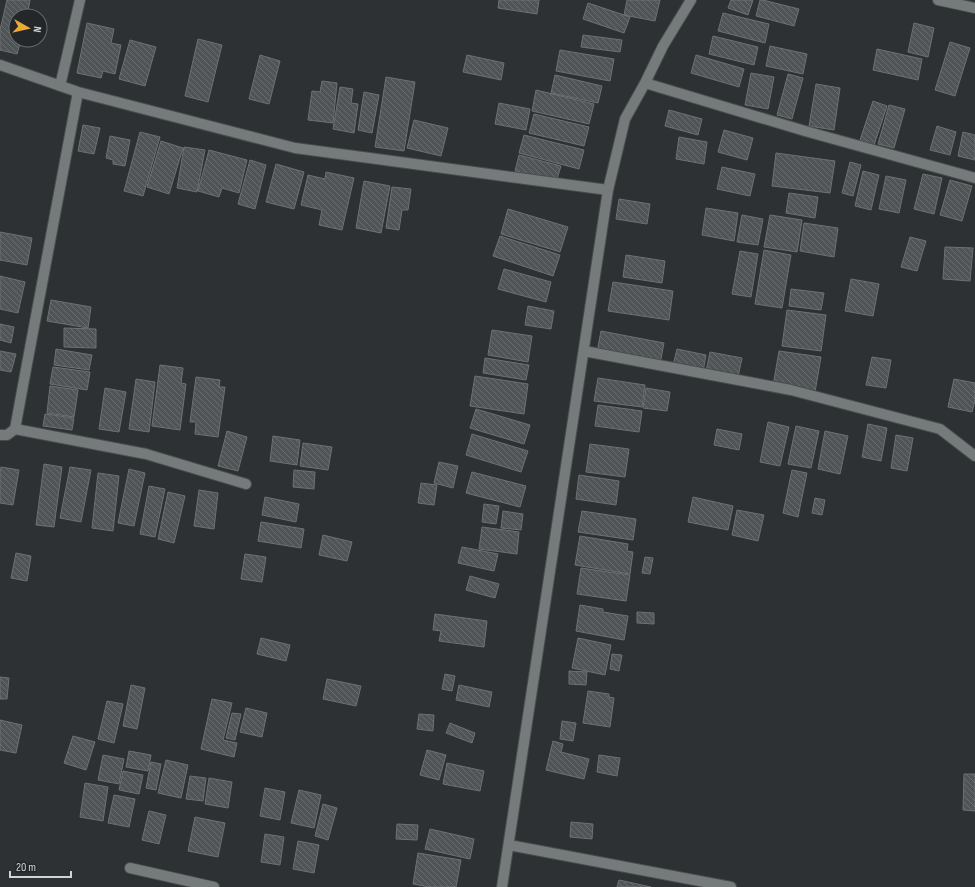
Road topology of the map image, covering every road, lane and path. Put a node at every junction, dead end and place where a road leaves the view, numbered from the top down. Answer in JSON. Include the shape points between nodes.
{"nodes":[{"id":1,"x":80,"y":0,"type":"edge"},
{"id":2,"x":691,"y":0,"type":"edge"},
{"id":3,"x":938,"y":0,"type":"edge"},
{"id":4,"x":975,"y":8,"type":"edge"},
{"id":5,"x":0,"y":65,"type":"edge"},
{"id":6,"x":645,"y":84,"type":"junction"},
{"id":7,"x":60,"y":86,"type":"junction"},
{"id":8,"x":78,"y":92,"type":"junction"},
{"id":9,"x":975,"y":178,"type":"edge"},
{"id":10,"x":608,"y":190,"type":"junction"},
{"id":11,"x":584,"y":351,"type":"junction"},
{"id":12,"x":16,"y":429,"type":"junction"},
{"id":13,"x":0,"y":435,"type":"edge"},
{"id":14,"x":975,"y":456,"type":"edge"},
{"id":15,"x":246,"y":484,"type":"dead end"},
{"id":16,"x":509,"y":845,"type":"junction"},
{"id":17,"x":130,"y":868,"type":"dead end"},
{"id":18,"x":214,"y":887,"type":"edge"},
{"id":19,"x":502,"y":887,"type":"edge"},
{"id":20,"x":731,"y":887,"type":"edge"}],
"edges":[{"from":1,"to":7,"type":"street"},
{"from":2,"to":6,"type":"street","via":[[663,46]]},
{"from":3,"to":4,"type":"street"},
{"from":5,"to":7,"type":"street"},
{"from":6,"to":9,"type":"street"},
{"from":6,"to":10,"type":"street","via":[[624,119]]},
{"from":7,"to":8,"type":"street"},
{"from":8,"to":10,"type":"street","via":[[295,148]]},
{"from":8,"to":12,"type":"street"},
{"from":10,"to":11,"type":"street"},
{"from":11,"to":14,"type":"street","via":[[792,390],[940,429]]},
{"from":11,"to":16,"type":"street"},
{"from":12,"to":13,"type":"street","via":[[7,435]]},
{"from":12,"to":15,"type":"street","via":[[146,454]]},
{"from":16,"to":19,"type":"street"},
{"from":16,"to":20,"type":"street"},
{"from":17,"to":18,"type":"street"}]}
